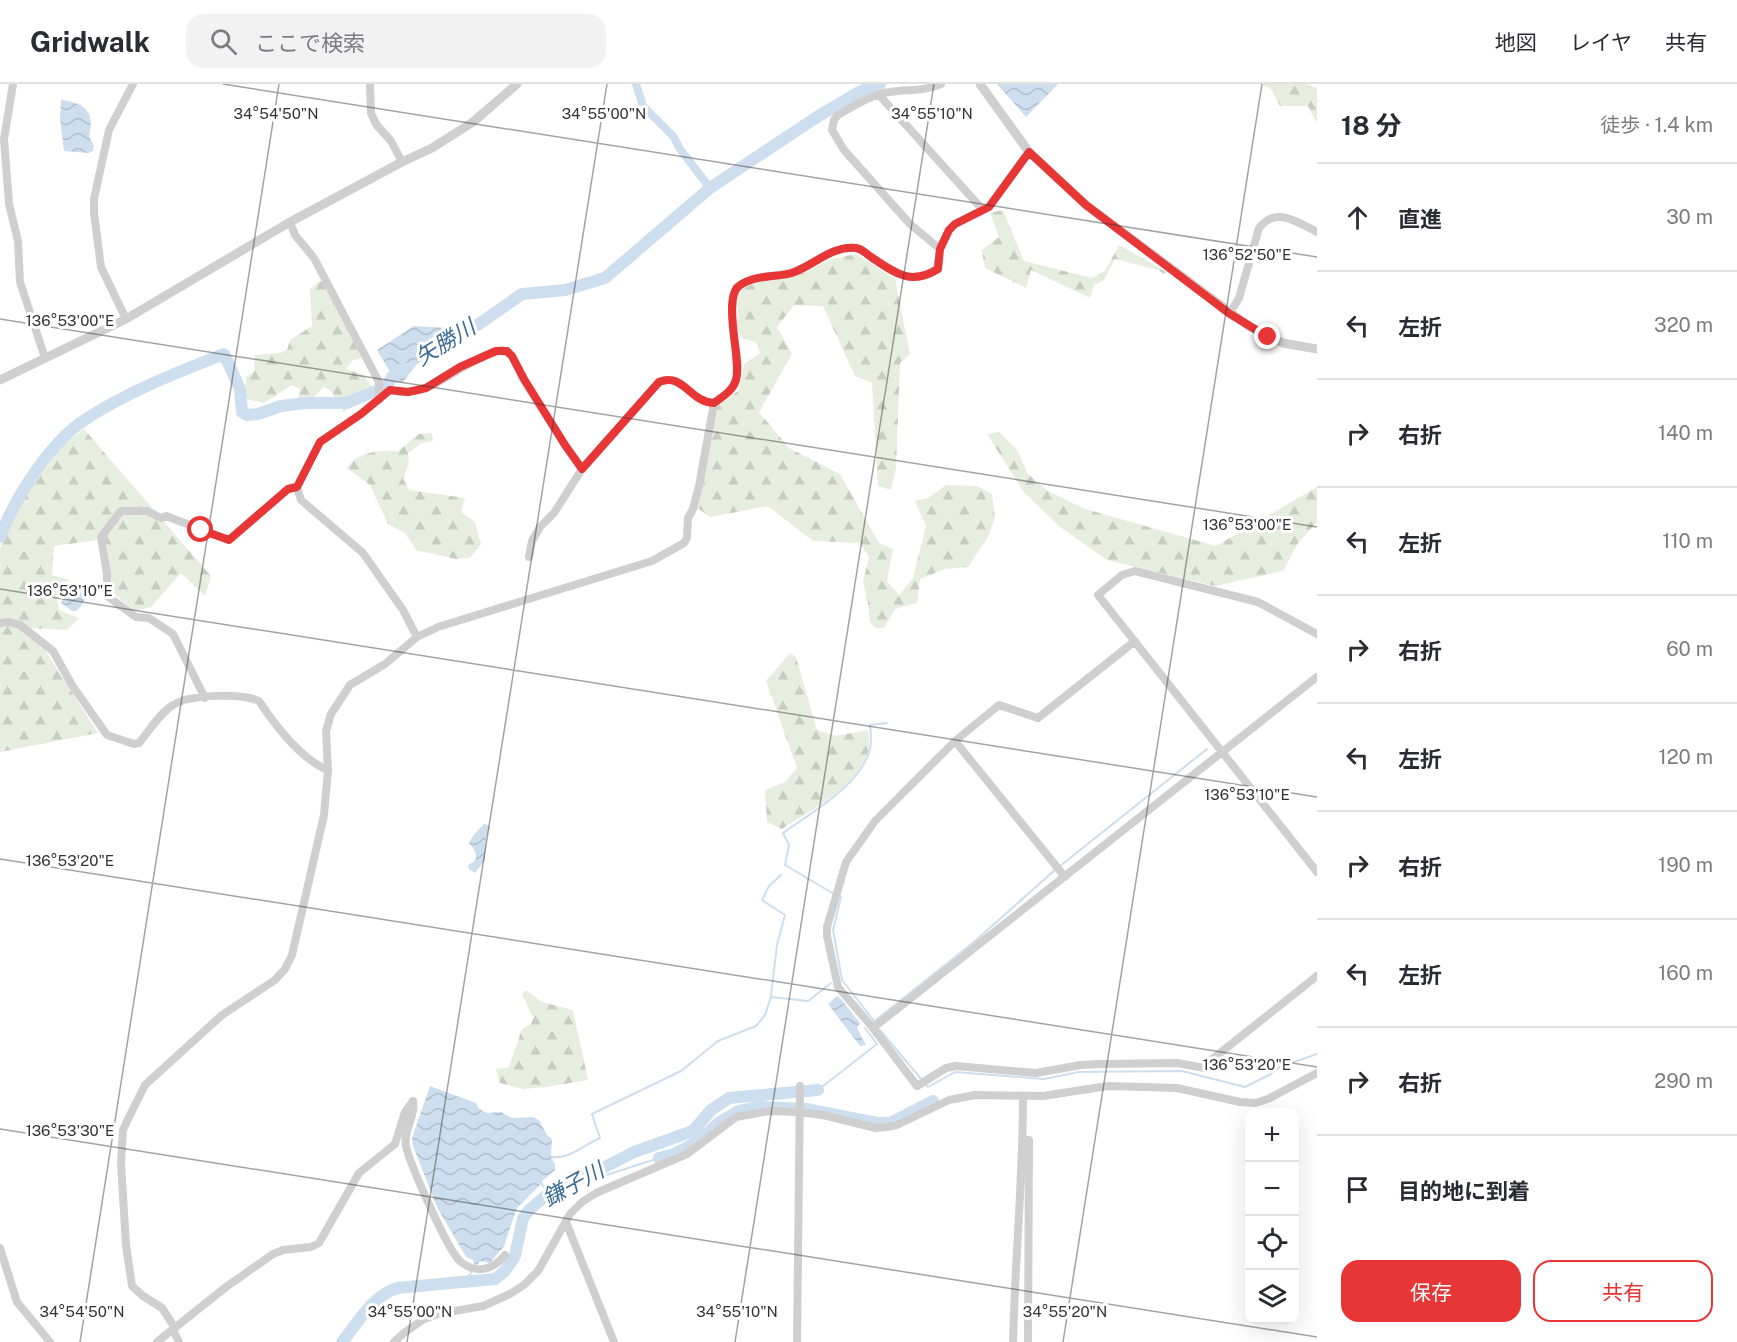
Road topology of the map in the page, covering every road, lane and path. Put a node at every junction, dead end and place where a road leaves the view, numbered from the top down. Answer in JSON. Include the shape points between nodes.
{"nodes":[{"id":1,"x":13,"y":84,"type":"edge"},
{"id":2,"x":133,"y":84,"type":"edge"},
{"id":3,"x":370,"y":84,"type":"edge"},
{"id":4,"x":517,"y":84,"type":"edge"},
{"id":5,"x":941,"y":84,"type":"edge"},
{"id":6,"x":980,"y":84,"type":"edge"},
{"id":7,"x":879,"y":95,"type":"junction"},
{"id":8,"x":1029,"y":152,"type":"junction"},
{"id":9,"x":402,"y":162,"type":"junction"},
{"id":10,"x":982,"y":210,"type":"junction"},
{"id":11,"x":290,"y":222,"type":"junction"},
{"id":12,"x":1317,"y":232,"type":"edge"},
{"id":13,"x":940,"y":249,"type":"junction"},
{"id":14,"x":1230,"y":314,"type":"junction"},
{"id":15,"x":126,"y":319,"type":"junction"},
{"id":16,"x":1317,"y":349,"type":"edge"},
{"id":17,"x":45,"y":358,"type":"junction"},
{"id":18,"x":0,"y":380,"type":"edge"},
{"id":19,"x":379,"y":400,"type":"junction"},
{"id":20,"x":714,"y":403,"type":"junction"},
{"id":21,"x":582,"y":469,"type":"junction"},
{"id":22,"x":297,"y":487,"type":"junction"},
{"id":23,"x":529,"y":557,"type":"dead end"},
{"id":24,"x":0,"y":623,"type":"edge"},
{"id":25,"x":1317,"y":634,"type":"edge"},
{"id":26,"x":417,"y":637,"type":"junction"},
{"id":27,"x":1135,"y":641,"type":"junction"},
{"id":28,"x":1317,"y":676,"type":"edge"},
{"id":29,"x":205,"y":698,"type":"junction"},
{"id":30,"x":956,"y":741,"type":"junction"},
{"id":31,"x":1223,"y":752,"type":"junction"},
{"id":32,"x":328,"y":770,"type":"junction"},
{"id":33,"x":1317,"y":872,"type":"edge"},
{"id":34,"x":1065,"y":877,"type":"junction"},
{"id":35,"x":1317,"y":976,"type":"edge"},
{"id":36,"x":873,"y":1028,"type":"junction"},
{"id":37,"x":1317,"y":1073,"type":"edge"},
{"id":38,"x":800,"y":1086,"type":"dead end"},
{"id":39,"x":1023,"y":1096,"type":"junction"},
{"id":40,"x":798,"y":1112,"type":"junction"},
{"id":41,"x":1023,"y":1139,"type":"junction"},
{"id":42,"x":566,"y":1222,"type":"junction"},
{"id":43,"x":0,"y":1248,"type":"edge"},
{"id":44,"x":505,"y":1255,"type":"dead end"},
{"id":45,"x":174,"y":1329,"type":"junction"},
{"id":46,"x":50,"y":1342,"type":"edge"},
{"id":47,"x":157,"y":1342,"type":"edge"},
{"id":48,"x":179,"y":1342,"type":"edge"},
{"id":49,"x":394,"y":1342,"type":"edge"},
{"id":50,"x":614,"y":1342,"type":"edge"},
{"id":51,"x":796,"y":1342,"type":"edge"},
{"id":52,"x":1013,"y":1342,"type":"edge"},
{"id":53,"x":1028,"y":1342,"type":"edge"}],
"edges":[{"from":1,"to":17,"type":"street","via":[[4,139],[9,204],[18,241],[20,282]]},
{"from":2,"to":15,"type":"street","via":[[109,129],[94,199],[101,267]]},
{"from":3,"to":9,"type":"street","via":[[371,114]]},
{"from":4,"to":9,"type":"street","via":[[457,133]]},
{"from":5,"to":7,"type":"street","via":[[920,91]]},
{"from":6,"to":8,"type":"street"},
{"from":7,"to":10,"type":"street"},
{"from":7,"to":13,"type":"street","via":[[838,115],[832,130],[844,150],[910,225]]},
{"from":8,"to":10,"type":"street","via":[[989,207]]},
{"from":8,"to":14,"type":"street","via":[[1086,205]]},
{"from":9,"to":11,"type":"street"},
{"from":10,"to":13,"type":"street","via":[[955,224]]},
{"from":11,"to":15,"type":"street"},
{"from":11,"to":19,"type":"street","via":[[295,235],[314,258],[379,382]]},
{"from":12,"to":14,"type":"street","via":[[1282,216],[1264,222]]},
{"from":13,"to":20,"type":"street","via":[[938,269],[927,276],[904,276],[862,249],[848,248],[796,271],[741,284],[733,296],[736,380]]},
{"from":14,"to":16,"type":"street","via":[[1268,337]]},
{"from":15,"to":17,"type":"street"},
{"from":17,"to":18,"type":"street"},
{"from":19,"to":21,"type":"street","via":[[390,390],[426,388],[460,367],[496,351],[507,351]]},
{"from":19,"to":22,"type":"street","via":[[320,442]]},
{"from":20,"to":21,"type":"street","via":[[696,398],[678,382],[659,382]]},
{"from":20,"to":26,"type":"street","via":[[684,543],[652,561],[450,623]]},
{"from":21,"to":23,"type":"street","via":[[554,513],[540,527]]},
{"from":22,"to":26,"type":"street","via":[[301,500],[363,553]]},
{"from":22,"to":29,"type":"street","via":[[288,489],[229,540],[166,516],[158,518],[147,512],[127,511],[119,513],[102,537],[107,597],[136,617],[149,618],[173,634]]},
{"from":24,"to":29,"type":"street","via":[[20,625],[53,651],[107,735],[122,741],[139,743],[173,704]]},
{"from":25,"to":27,"type":"street","via":[[1258,602],[1135,571],[1122,575],[1098,595]]},
{"from":26,"to":32,"type":"street","via":[[385,664],[350,685],[339,700],[326,732]]},
{"from":27,"to":30,"type":"street","via":[[1038,718],[999,705]]},
{"from":27,"to":31,"type":"street"},
{"from":28,"to":31,"type":"street"},
{"from":29,"to":32,"type":"street","via":[[241,696],[260,701],[273,722],[298,748]]},
{"from":30,"to":34,"type":"street"},
{"from":30,"to":36,"type":"street","via":[[875,820],[850,856],[827,927],[838,987]]},
{"from":31,"to":33,"type":"street"},
{"from":31,"to":34,"type":"street"},
{"from":32,"to":45,"type":"street","via":[[324,815],[301,921],[285,969],[222,1015],[145,1085],[123,1130],[122,1197],[132,1286],[162,1308]]},
{"from":34,"to":36,"type":"street"},
{"from":35,"to":36,"type":"street","via":[[1204,1068],[1178,1063],[1099,1064],[1036,1074],[956,1066],[917,1086]]},
{"from":37,"to":39,"type":"street","via":[[1255,1103],[1159,1086],[1108,1086]]},
{"from":38,"to":40,"type":"street"},
{"from":39,"to":40,"type":"street","via":[[963,1097],[887,1128]]},
{"from":39,"to":41,"type":"street"},
{"from":40,"to":42,"type":"street","via":[[770,1111],[736,1117],[687,1154],[596,1192]]},
{"from":40,"to":51,"type":"street"},
{"from":41,"to":52,"type":"street"},
{"from":41,"to":53,"type":"street","via":[[1029,1140]]},
{"from":42,"to":49,"type":"street","via":[[545,1261],[524,1285],[483,1306],[424,1319]]},
{"from":42,"to":50,"type":"street"},
{"from":43,"to":46,"type":"street","via":[[17,1302]]},
{"from":44,"to":45,"type":"street","via":[[489,1269],[464,1264],[456,1256],[432,1210],[406,1144],[413,1101],[405,1112],[395,1144],[359,1173],[320,1244],[273,1254]]},
{"from":45,"to":47,"type":"street"},
{"from":45,"to":48,"type":"street"}]}
